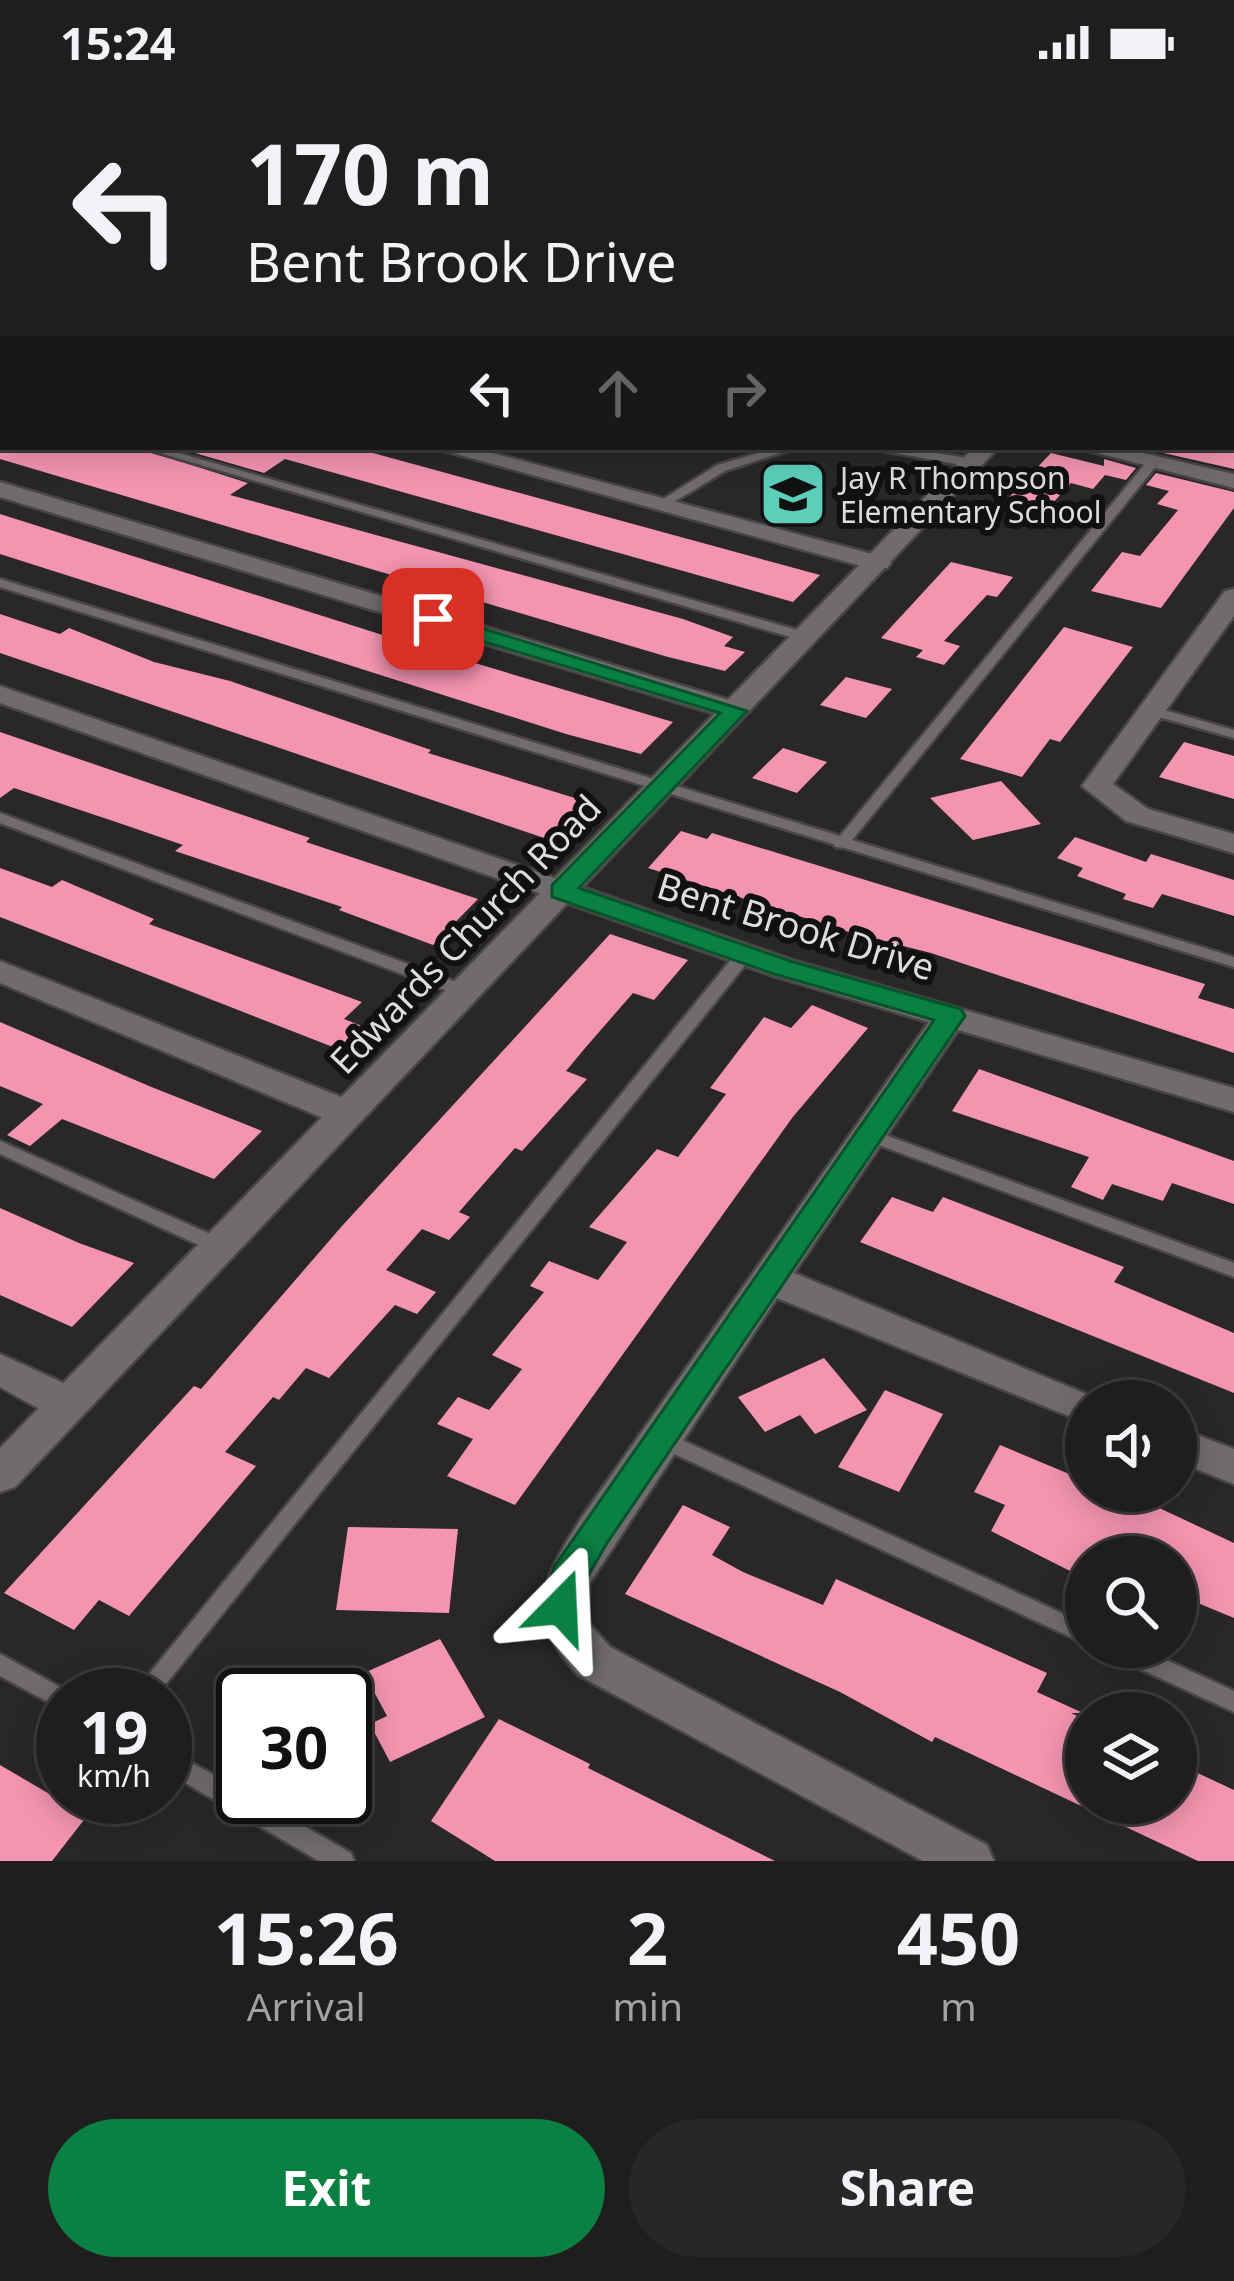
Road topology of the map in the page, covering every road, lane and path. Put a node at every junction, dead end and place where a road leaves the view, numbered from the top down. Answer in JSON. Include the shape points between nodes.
{"nodes":[{"id":1,"x":155,"y":450,"type":"edge"},
{"id":2,"x":454,"y":450,"type":"edge"},
{"id":3,"x":783,"y":450,"type":"edge"},
{"id":4,"x":920,"y":450,"type":"edge"},
{"id":5,"x":1099,"y":450,"type":"edge"},
{"id":6,"x":979,"y":455,"type":"edge"},
{"id":7,"x":1153,"y":462,"type":"junction"},
{"id":8,"x":1234,"y":481,"type":"edge"},
{"id":9,"x":0,"y":489,"type":"edge"},
{"id":10,"x":660,"y":505,"type":"junction"},
{"id":11,"x":878,"y":562,"type":"junction"},
{"id":12,"x":0,"y":583,"type":"edge"},
{"id":13,"x":1234,"y":597,"type":"edge"},
{"id":14,"x":806,"y":637,"type":"junction"},
{"id":15,"x":1221,"y":637,"type":"edge"},
{"id":16,"x":0,"y":694,"type":"edge"},
{"id":17,"x":1150,"y":710,"type":"junction"},
{"id":18,"x":736,"y":711,"type":"junction"},
{"id":19,"x":1234,"y":734,"type":"edge"},
{"id":20,"x":659,"y":790,"type":"junction"},
{"id":21,"x":0,"y":818,"type":"edge"},
{"id":22,"x":841,"y":844,"type":"junction"},
{"id":23,"x":1234,"y":844,"type":"edge"},
{"id":24,"x":562,"y":891,"type":"junction"},
{"id":25,"x":744,"y":955,"type":"junction"},
{"id":26,"x":1234,"y":962,"type":"edge"},
{"id":27,"x":0,"y":971,"type":"edge"},
{"id":28,"x":464,"y":991,"type":"junction"},
{"id":29,"x":951,"y":1016,"type":"junction"},
{"id":30,"x":1234,"y":1100,"type":"edge"},
{"id":31,"x":346,"y":1113,"type":"junction"},
{"id":32,"x":869,"y":1135,"type":"junction"},
{"id":33,"x":0,"y":1147,"type":"edge"},
{"id":34,"x":219,"y":1246,"type":"junction"},
{"id":35,"x":1234,"y":1270,"type":"edge"},
{"id":36,"x":769,"y":1279,"type":"junction"},
{"id":37,"x":0,"y":1369,"type":"edge"},
{"id":38,"x":1065,"y":1399,"type":"edge"},
{"id":39,"x":69,"y":1403,"type":"junction"},
{"id":40,"x":660,"y":1438,"type":"junction"},
{"id":41,"x":1197,"y":1452,"type":"edge"},
{"id":42,"x":1234,"y":1467,"type":"edge"},
{"id":43,"x":0,"y":1475,"type":"edge"},
{"id":44,"x":1065,"y":1624,"type":"edge"},
{"id":45,"x":0,"y":1664,"type":"edge"},
{"id":46,"x":165,"y":1668,"type":"edge"},
{"id":47,"x":1160,"y":1668,"type":"edge"},
{"id":48,"x":36,"y":1685,"type":"edge"},
{"id":49,"x":1234,"y":1702,"type":"edge"},
{"id":50,"x":192,"y":1775,"type":"edge"},
{"id":51,"x":342,"y":1861,"type":"edge"},
{"id":52,"x":970,"y":1861,"type":"edge"}],
"edges":[{"from":1,"to":14,"type":"lane"},
{"from":2,"to":10,"type":"street"},
{"from":3,"to":10,"type":"lane","via":[[722,468]]},
{"from":4,"to":6,"type":"lane"},
{"from":5,"to":7,"type":"street"},
{"from":6,"to":11,"type":"street","name":"Edwards Church Road"},
{"from":7,"to":8,"type":"street"},
{"from":7,"to":22,"type":"lane"},
{"from":9,"to":18,"type":"street"},
{"from":10,"to":11,"type":"street"},
{"from":11,"to":14,"type":"street","name":"Edwards Church Road"},
{"from":12,"to":20,"type":"lane"},
{"from":13,"to":15,"type":"street"},
{"from":14,"to":18,"type":"street","name":"Edwards Church Road"},
{"from":15,"to":17,"type":"street"},
{"from":16,"to":24,"type":"street","name":"Bent Brook Drive"},
{"from":17,"to":19,"type":"lane"},
{"from":17,"to":23,"type":"street","via":[[1097,787],[1137,814]]},
{"from":18,"to":20,"type":"street","name":"Edwards Church Road"},
{"from":20,"to":22,"type":"lane"},
{"from":20,"to":24,"type":"street","name":"Edwards Church Road"},
{"from":21,"to":28,"type":"lane"},
{"from":22,"to":26,"type":"lane"},
{"from":24,"to":25,"type":"street","name":"Bent Brook Drive"},
{"from":24,"to":28,"type":"street","name":"Edwards Church Road"},
{"from":25,"to":29,"type":"street","name":"Bent Brook Drive"},
{"from":25,"to":46,"type":"lane"},
{"from":27,"to":31,"type":"street"},
{"from":28,"to":31,"type":"street","name":"Edwards Church Road"},
{"from":29,"to":30,"type":"street","name":"Bent Brook Drive"},
{"from":29,"to":32,"type":"street"},
{"from":31,"to":34,"type":"street","name":"Edwards Church Road"},
{"from":32,"to":35,"type":"lane"},
{"from":32,"to":36,"type":"street"},
{"from":33,"to":34,"type":"lane"},
{"from":34,"to":39,"type":"street","name":"Edwards Church Road"},
{"from":36,"to":38,"type":"street"},
{"from":36,"to":40,"type":"street"},
{"from":37,"to":39,"type":"street"},
{"from":39,"to":43,"type":"street","name":"Edwards Church Road"},
{"from":40,"to":44,"type":"lane"},
{"from":40,"to":52,"type":"street","via":[[567,1578],[567,1636],[645,1691]]},
{"from":41,"to":42,"type":"street"},
{"from":45,"to":48,"type":"lane"},
{"from":47,"to":49,"type":"lane"},
{"from":50,"to":51,"type":"lane"}]}
